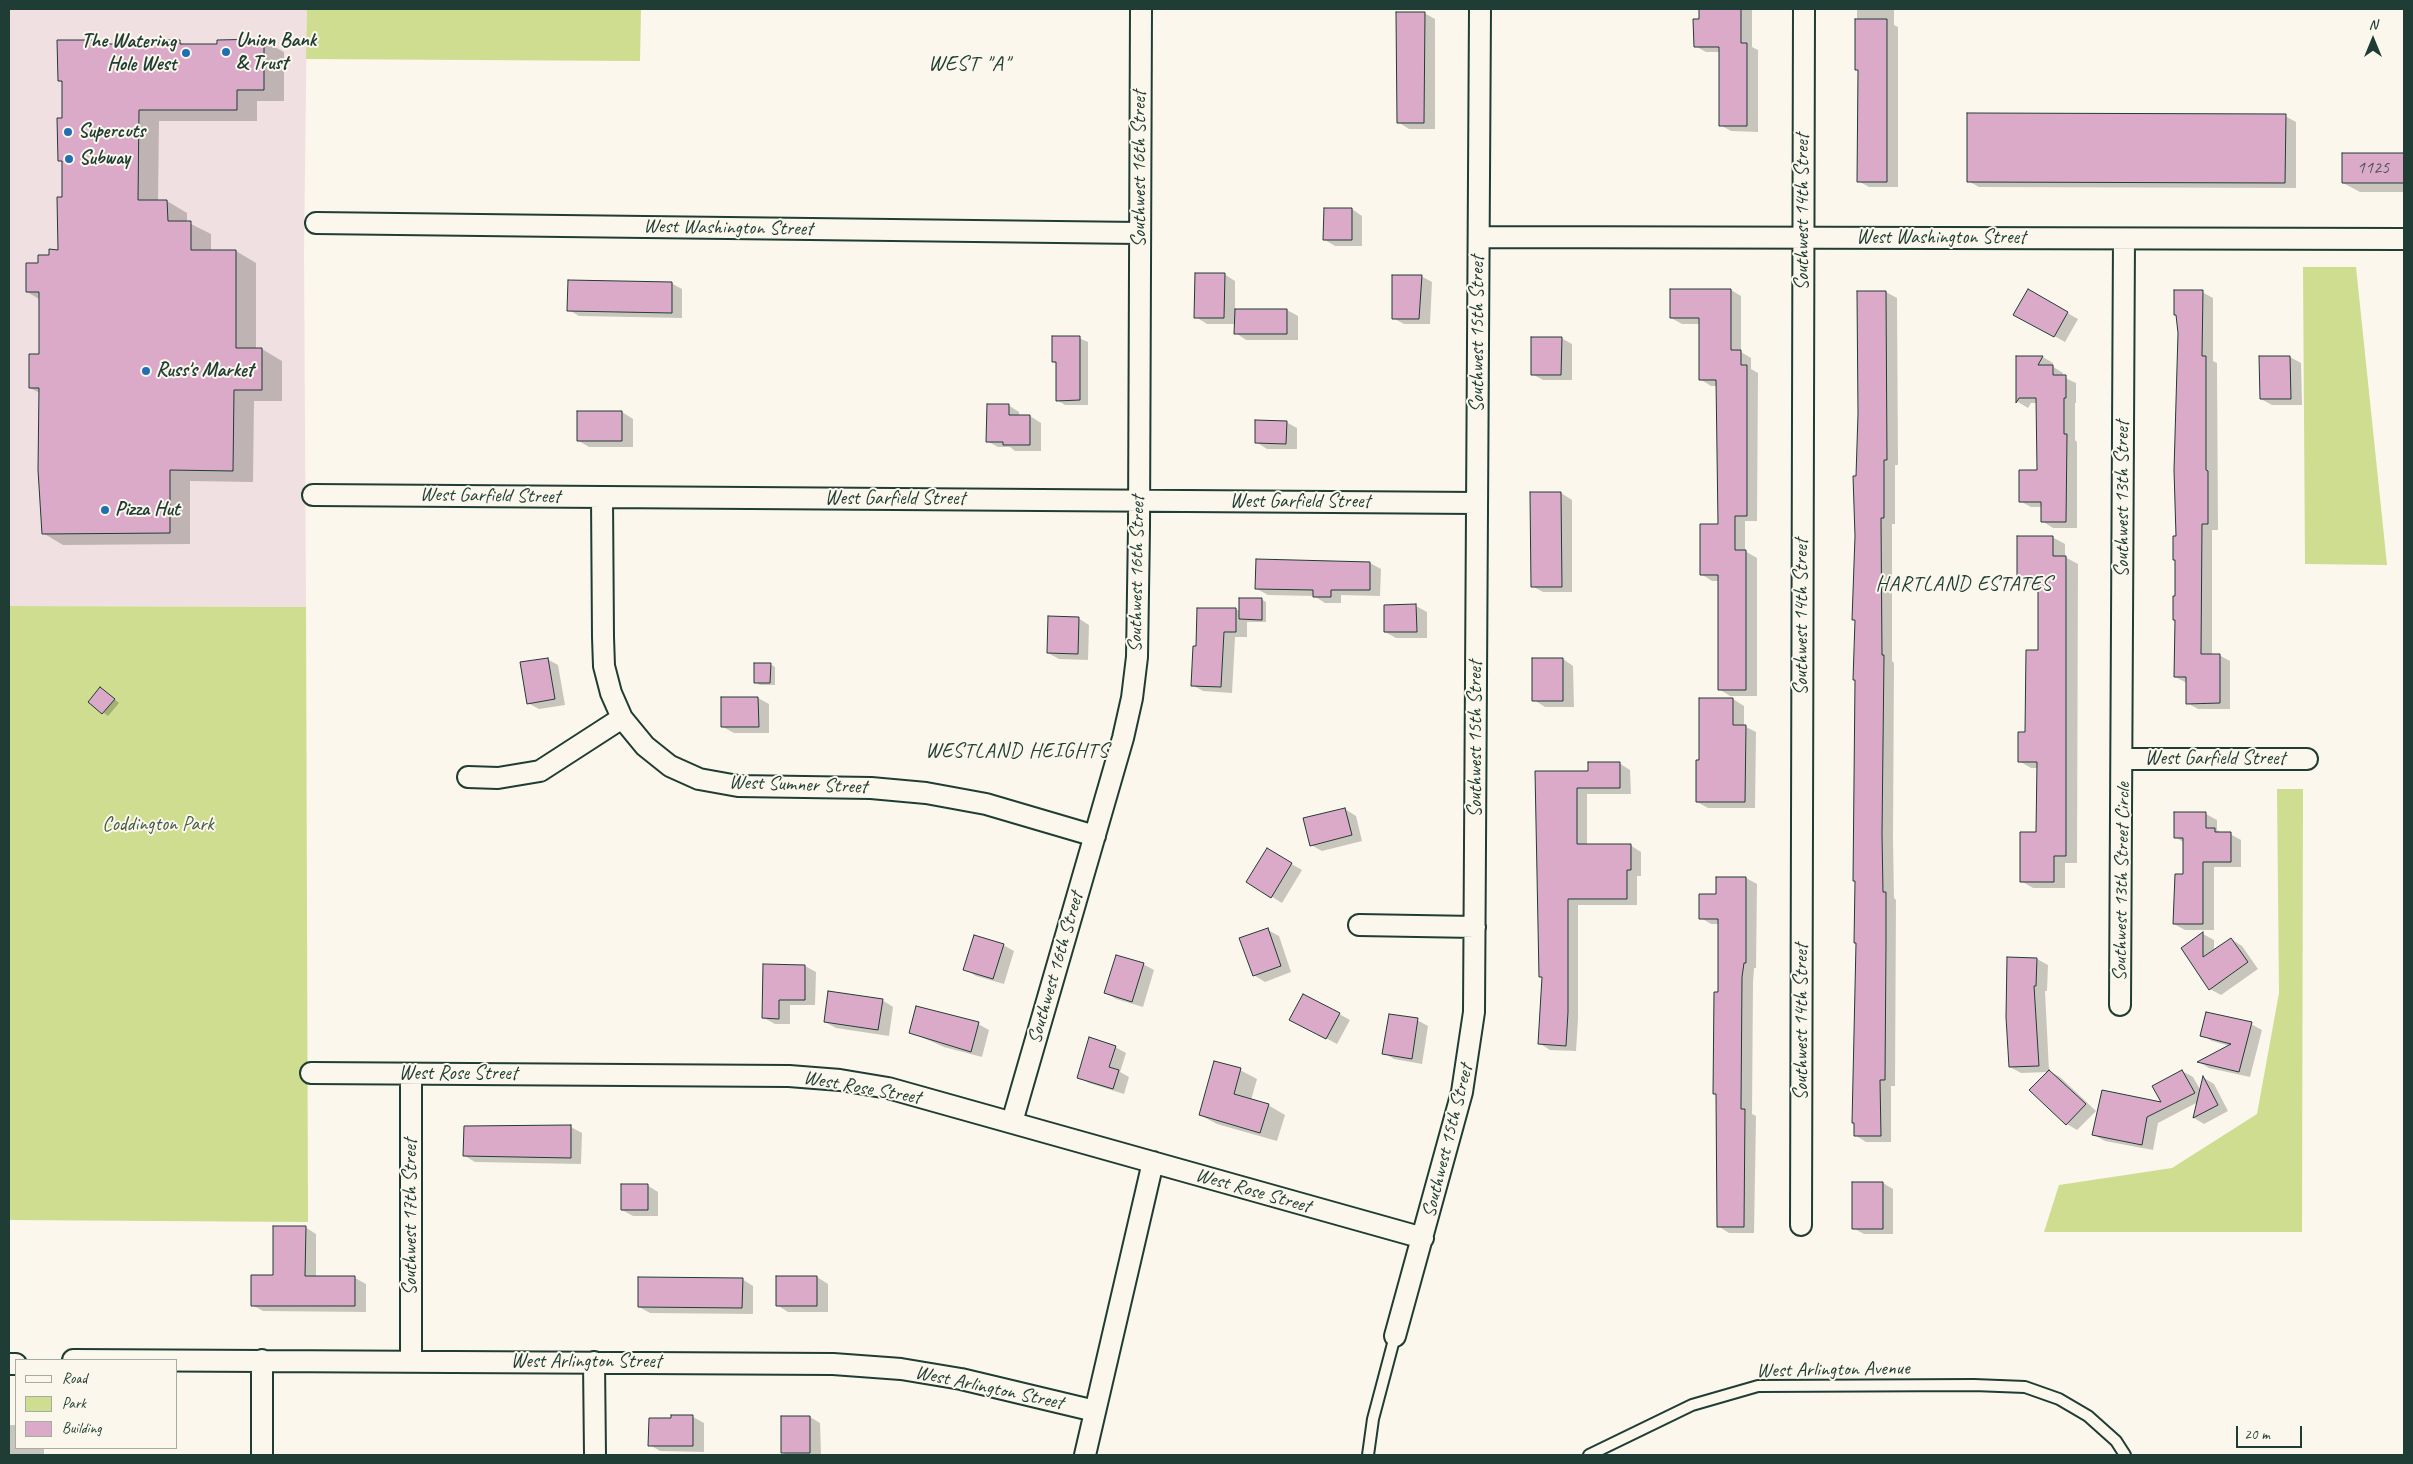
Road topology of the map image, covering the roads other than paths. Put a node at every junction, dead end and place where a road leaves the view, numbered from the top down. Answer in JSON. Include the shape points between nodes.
{"nodes":[{"id":1,"x":1141,"y":9,"type":"edge"},
{"id":2,"x":1480,"y":9,"type":"edge"},
{"id":3,"x":1804,"y":9,"type":"edge"},
{"id":4,"x":316,"y":223,"type":"dead end"},
{"id":5,"x":1139,"y":233,"type":"junction"},
{"id":6,"x":1479,"y":237,"type":"junction"},
{"id":7,"x":1803,"y":238,"type":"junction"},
{"id":8,"x":2124,"y":239,"type":"junction"},
{"id":9,"x":2404,"y":239,"type":"edge"},
{"id":10,"x":313,"y":495,"type":"dead end"},
{"id":11,"x":602,"y":498,"type":"junction"},
{"id":12,"x":1139,"y":501,"type":"junction"},
{"id":13,"x":1477,"y":503,"type":"junction"},
{"id":14,"x":622,"y":718,"type":"junction"},
{"id":15,"x":2123,"y":759,"type":"junction"},
{"id":16,"x":2307,"y":760,"type":"dead end"},
{"id":17,"x":468,"y":777,"type":"dead end"},
{"id":18,"x":1095,"y":836,"type":"junction"},
{"id":19,"x":1359,"y":926,"type":"dead end"},
{"id":20,"x":1475,"y":927,"type":"junction"},
{"id":21,"x":2120,"y":1005,"type":"dead end"},
{"id":22,"x":311,"y":1073,"type":"dead end"},
{"id":23,"x":411,"y":1074,"type":"junction"},
{"id":24,"x":1012,"y":1122,"type":"junction"},
{"id":25,"x":1153,"y":1162,"type":"junction"},
{"id":26,"x":1801,"y":1225,"type":"dead end"},
{"id":27,"x":1424,"y":1238,"type":"junction"},
{"id":28,"x":1395,"y":1336,"type":"joint"},
{"id":29,"x":178,"y":1360,"type":"edge"},
{"id":30,"x":262,"y":1360,"type":"junction"},
{"id":31,"x":412,"y":1361,"type":"junction"},
{"id":32,"x":594,"y":1362,"type":"junction"},
{"id":33,"x":1095,"y":1411,"type":"junction"},
{"id":34,"x":262,"y":1455,"type":"edge"},
{"id":35,"x":595,"y":1455,"type":"edge"},
{"id":36,"x":1085,"y":1455,"type":"edge"},
{"id":37,"x":1368,"y":1455,"type":"edge"},
{"id":38,"x":1589,"y":1455,"type":"edge"},
{"id":39,"x":2125,"y":1455,"type":"edge"}],
"edges":[{"from":1,"to":5,"type":"street","name":"Southwest 16th Street"},
{"from":2,"to":6,"type":"street","name":"Southwest 15th Street"},
{"from":3,"to":7,"type":"street","name":"Southwest 14th Street"},
{"from":4,"to":5,"type":"street","name":"West Washington Street"},
{"from":5,"to":12,"type":"street","name":"Southwest 16th Street"},
{"from":6,"to":7,"type":"street","name":"West Washington Street"},
{"from":6,"to":13,"type":"street","name":"Southwest 15th Street"},
{"from":7,"to":8,"type":"street","name":"West Washington Street"},
{"from":7,"to":26,"type":"street","name":"Southwest 14th Street"},
{"from":8,"to":9,"type":"street","name":"West Washington Street"},
{"from":8,"to":15,"type":"street","name":"Southwest 13th Street"},
{"from":10,"to":11,"type":"street","name":"West Garfield Street"},
{"from":11,"to":12,"type":"street","name":"West Garfield Street"},
{"from":11,"to":14,"type":"street","name":"West Sumner Street","via":[[604,666]]},
{"from":12,"to":13,"type":"street","name":"West Garfield Street"},
{"from":12,"to":18,"type":"street","name":"Southwest 16th Street","via":[[1136,657],[1132,698]]},
{"from":13,"to":20,"type":"street","name":"Southwest 15th Street"},
{"from":14,"to":17,"type":"street","via":[[540,771],[505,777]]},
{"from":14,"to":18,"type":"street","name":"West Sumner Street","via":[[646,746],[670,766],[699,779],[738,786],[871,788],[926,793],[986,804]]},
{"from":15,"to":16,"type":"street","name":"West Garfield Street"},
{"from":15,"to":21,"type":"street","name":"Southwest 13th Street Circle"},
{"from":18,"to":24,"type":"street","name":"Southwest 16th Street"},
{"from":19,"to":20,"type":"street"},
{"from":20,"to":27,"type":"street","name":"Southwest 15th Street","via":[[1474,1012],[1468,1066]]},
{"from":22,"to":23,"type":"street","name":"West Rose Street"},
{"from":23,"to":24,"type":"street","name":"West Rose Street","via":[[823,1078],[888,1088]]},
{"from":23,"to":31,"type":"street","name":"Southwest 17th Street"},
{"from":24,"to":25,"type":"street","name":"West Rose Street"},
{"from":25,"to":27,"type":"street","name":"West Rose Street"},
{"from":25,"to":33,"type":"street"},
{"from":27,"to":28,"type":"street","name":"Southwest 15th Street"},
{"from":28,"to":37,"type":"lane","name":"Southwest 15th Street","via":[[1373,1419]]},
{"from":29,"to":30,"type":"street","name":"West Arlington Street"},
{"from":30,"to":31,"type":"street","name":"West Arlington Street"},
{"from":30,"to":34,"type":"street"},
{"from":31,"to":32,"type":"street","name":"West Arlington Street"},
{"from":32,"to":33,"type":"street","name":"West Arlington Street","via":[[833,1364],[900,1369],[961,1379]]},
{"from":32,"to":35,"type":"street"},
{"from":33,"to":36,"type":"street"},
{"from":38,"to":39,"type":"lane","name":"West Arlington Avenue","via":[[1692,1405],[1758,1386],[2025,1387],[2059,1399],[2088,1416],[2116,1441]]}]}
